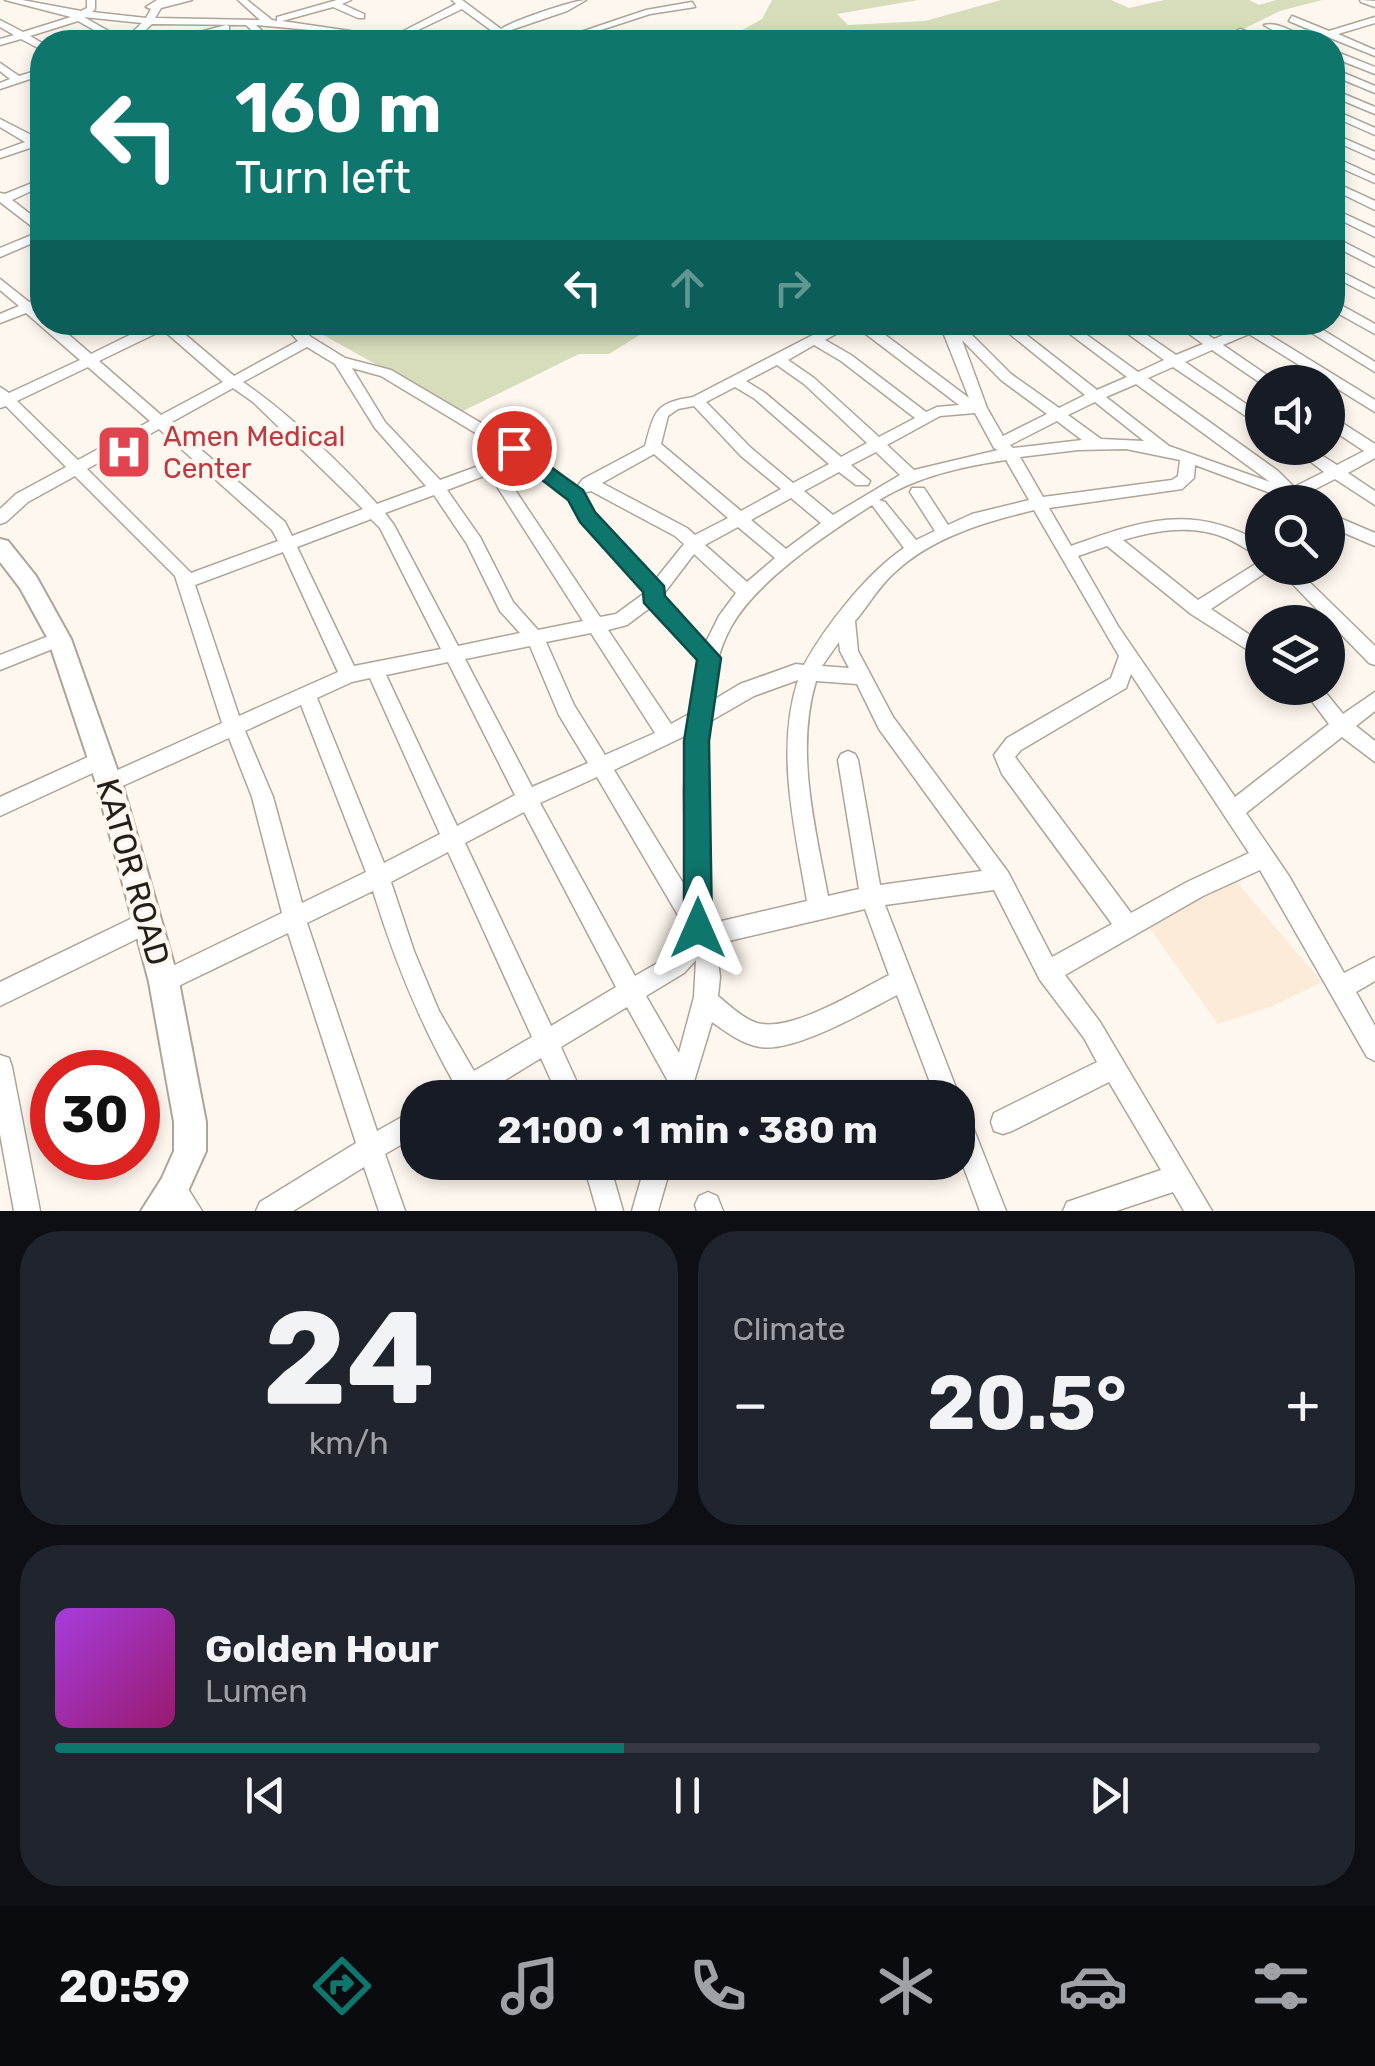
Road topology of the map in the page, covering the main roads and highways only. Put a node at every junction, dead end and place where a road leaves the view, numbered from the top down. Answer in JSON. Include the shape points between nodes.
{"nodes":[{"id":1,"x":2,"y":551,"type":"edge"},
{"id":2,"x":174,"y":1204,"type":"edge"}],
"edges":[{"from":1,"to":2,"type":"main road","name":"KATOR ROAD","via":[[59,639],[105,772],[164,982],[190,1122],[190,1151]]}]}
